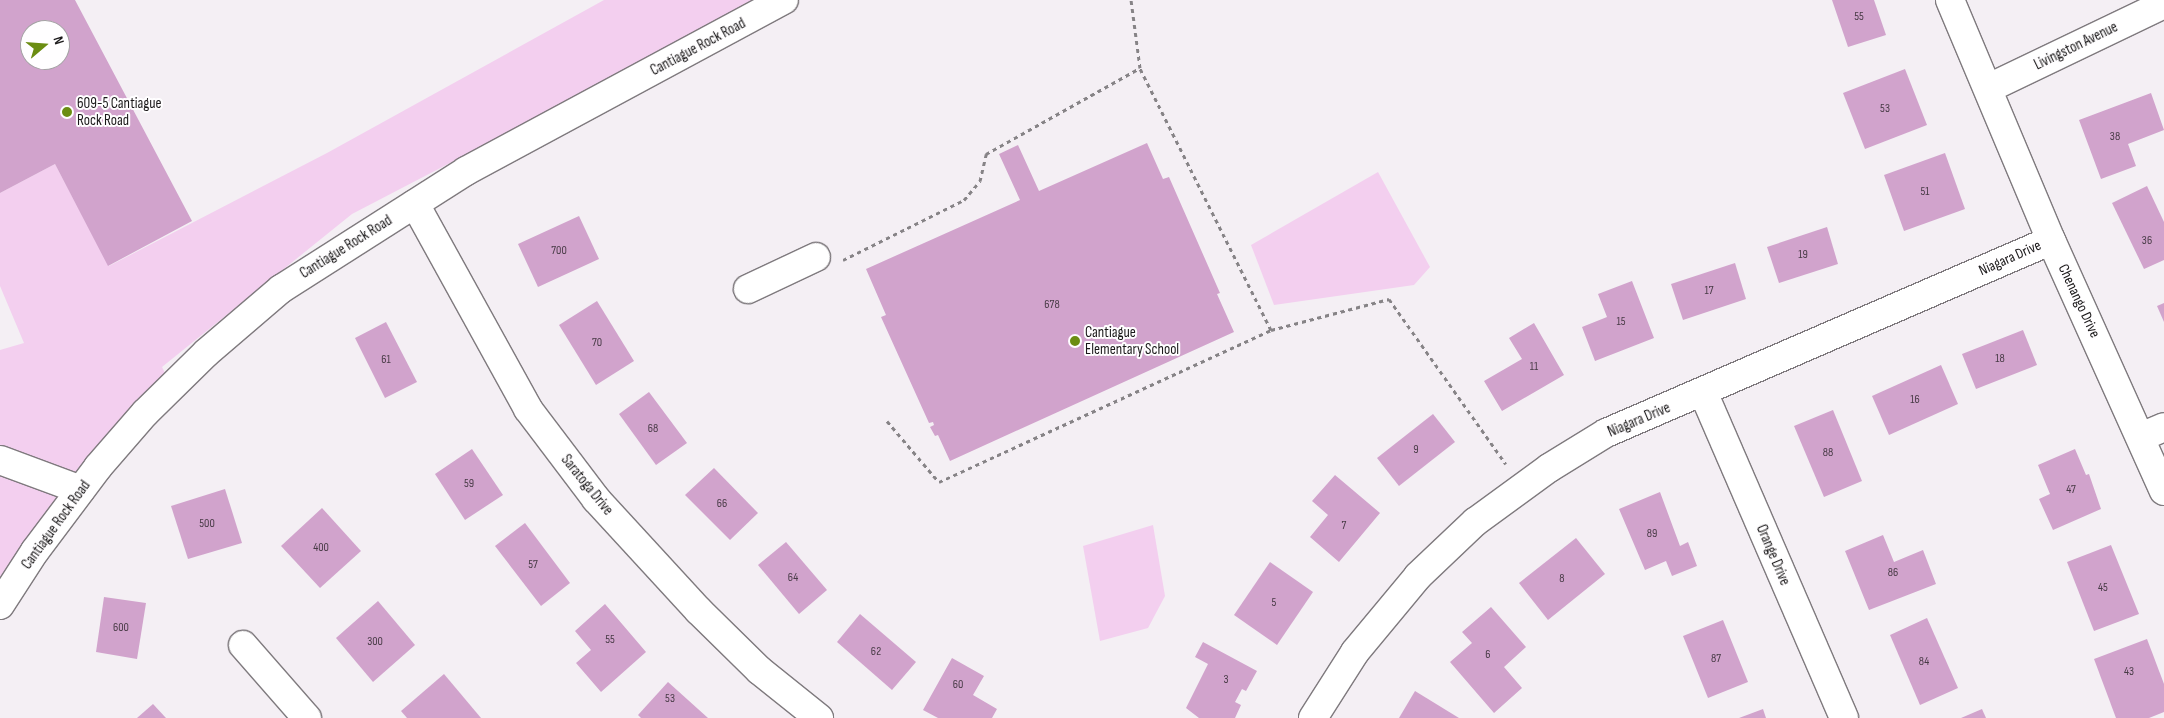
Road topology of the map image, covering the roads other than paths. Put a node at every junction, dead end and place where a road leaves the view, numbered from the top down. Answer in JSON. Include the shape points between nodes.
{"nodes":[{"id":1,"x":784,"y":0,"type":"edge"},
{"id":2,"x":1950,"y":0,"type":"edge"},
{"id":3,"x":2164,"y":4,"type":"edge"},
{"id":4,"x":1989,"y":88,"type":"junction"},
{"id":5,"x":415,"y":204,"type":"junction"},
{"id":6,"x":2051,"y":240,"type":"junction"},
{"id":7,"x":828,"y":259,"type":"road end"},
{"id":8,"x":748,"y":289,"type":"dead end"},
{"id":9,"x":1703,"y":392,"type":"junction"},
{"id":10,"x":2152,"y":432,"type":"edge"},
{"id":11,"x":0,"y":460,"type":"edge"},
{"id":12,"x":81,"y":490,"type":"junction"},
{"id":13,"x":2164,"y":491,"type":"edge"},
{"id":14,"x":0,"y":605,"type":"edge"},
{"id":15,"x":243,"y":645,"type":"dead end"},
{"id":16,"x":306,"y":718,"type":"edge"},
{"id":17,"x":820,"y":718,"type":"edge"},
{"id":18,"x":1314,"y":718,"type":"edge"},
{"id":19,"x":1844,"y":718,"type":"edge"}],
"edges":[{"from":1,"to":5,"type":"street","name":"Cantiague Rock Road","via":[[466,171]]},
{"from":2,"to":4,"type":"street","name":"Chenango Drive"},
{"from":3,"to":4,"type":"street","name":"Livingston Avenue"},
{"from":4,"to":6,"type":"street","name":"Chenango Drive"},
{"from":5,"to":12,"type":"street","name":"Cantiague Rock Road","via":[[281,289],[206,353],[145,414]]},
{"from":5,"to":17,"type":"street","name":"Saratoga Drive","via":[[528,408],[596,499],[698,610],[759,670]]},
{"from":6,"to":9,"type":"street","name":"Niagara Drive"},
{"from":6,"to":10,"type":"street","name":"Chenango Drive"},
{"from":7,"to":8,"type":"street"},
{"from":9,"to":18,"type":"street","name":"Niagara Drive","via":[[1606,434],[1475,522],[1418,576],[1355,652]]},
{"from":9,"to":19,"type":"street","name":"Orange Drive"},
{"from":10,"to":13,"type":"street","name":"Chenango Drive"},
{"from":11,"to":12,"type":"street"},
{"from":12,"to":14,"type":"street","name":"Cantiague Rock Road"},
{"from":15,"to":16,"type":"street"}]}
